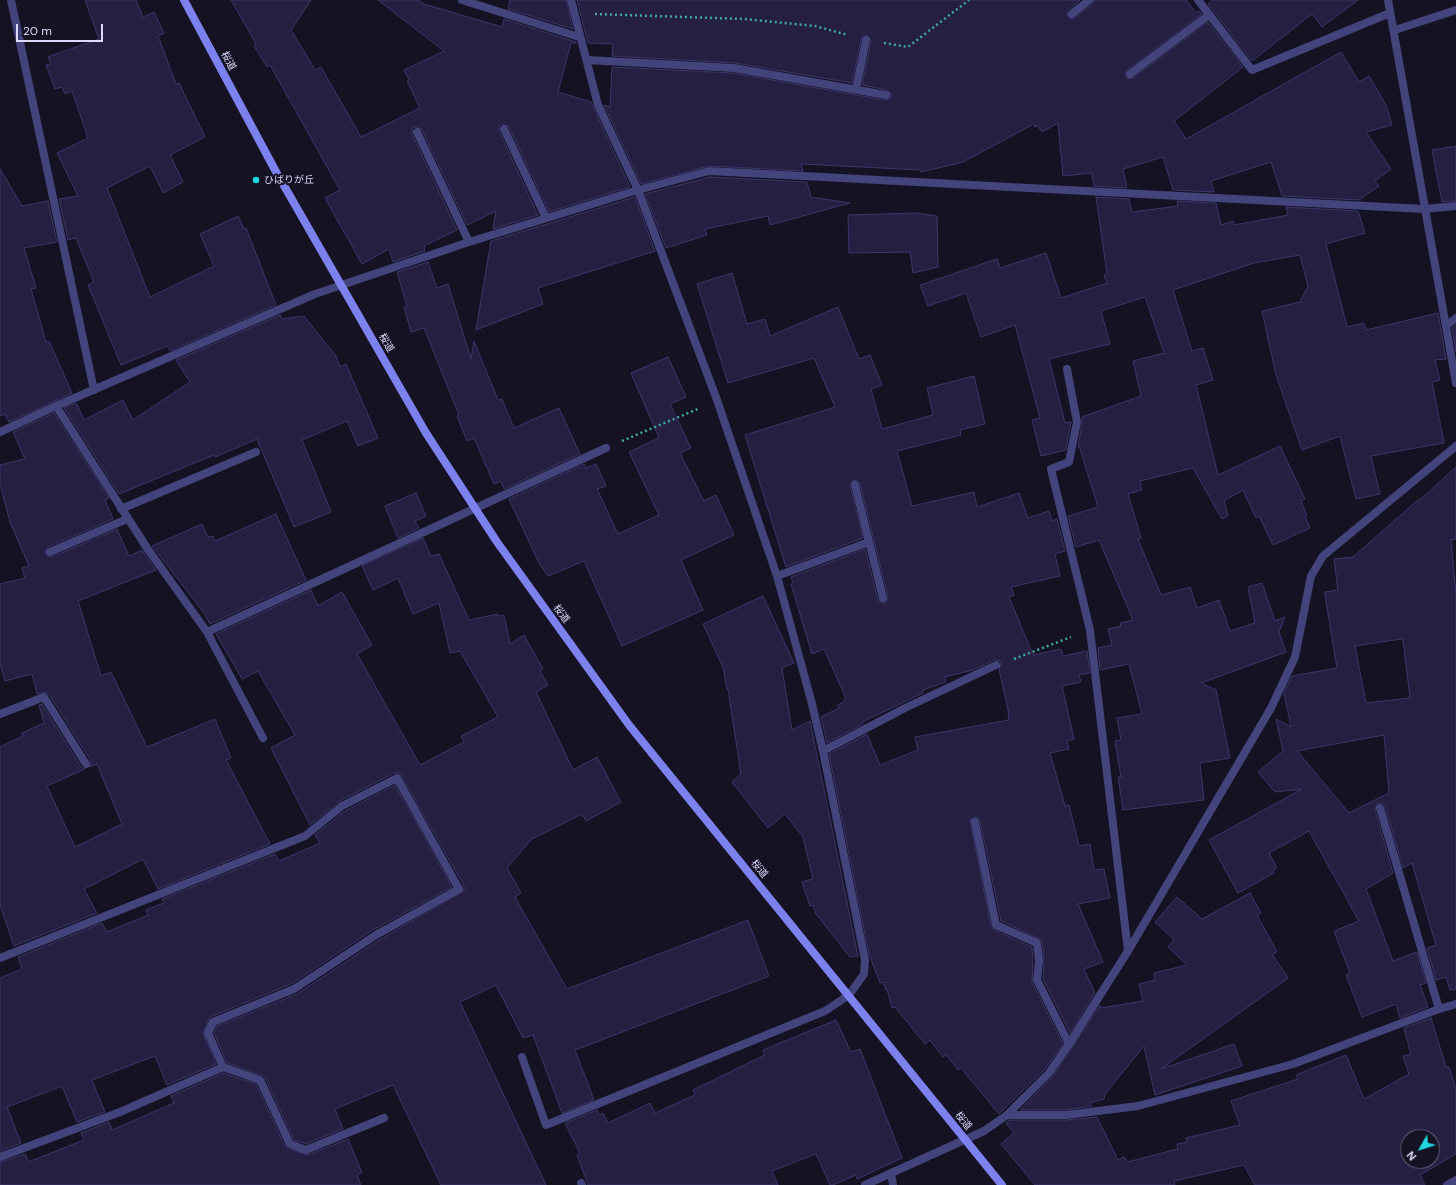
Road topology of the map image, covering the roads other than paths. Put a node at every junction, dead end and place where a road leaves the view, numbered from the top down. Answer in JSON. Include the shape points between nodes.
{"nodes":[{"id":1,"x":11,"y":0,"type":"edge"},
{"id":2,"x":184,"y":0,"type":"edge"},
{"id":3,"x":462,"y":0,"type":"edge"},
{"id":4,"x":571,"y":0,"type":"edge"},
{"id":5,"x":1089,"y":0,"type":"edge"},
{"id":6,"x":1198,"y":0,"type":"edge"},
{"id":7,"x":1388,"y":0,"type":"edge"},
{"id":8,"x":1456,"y":10,"type":"edge"},
{"id":9,"x":1390,"y":13,"type":"junction"},
{"id":10,"x":1072,"y":14,"type":"dead end"},
{"id":11,"x":1209,"y":15,"type":"junction"},
{"id":12,"x":1395,"y":30,"type":"junction"},
{"id":13,"x":579,"y":37,"type":"junction"},
{"id":14,"x":866,"y":40,"type":"road end"},
{"id":15,"x":586,"y":60,"type":"junction"},
{"id":16,"x":1130,"y":74,"type":"dead end"},
{"id":17,"x":856,"y":89,"type":"junction"},
{"id":18,"x":886,"y":95,"type":"dead end"},
{"id":19,"x":504,"y":129,"type":"dead end"},
{"id":20,"x":417,"y":132,"type":"dead end"},
{"id":21,"x":638,"y":190,"type":"junction"},
{"id":22,"x":1456,"y":206,"type":"edge"},
{"id":23,"x":1424,"y":209,"type":"junction"},
{"id":24,"x":546,"y":218,"type":"junction"},
{"id":25,"x":469,"y":242,"type":"junction"},
{"id":26,"x":342,"y":286,"type":"junction"},
{"id":27,"x":1456,"y":318,"type":"edge"},
{"id":28,"x":1446,"y":326,"type":"junction"},
{"id":29,"x":1067,"y":369,"type":"dead end"},
{"id":30,"x":1456,"y":383,"type":"edge"},
{"id":31,"x":94,"y":390,"type":"junction"},
{"id":32,"x":56,"y":406,"type":"junction"},
{"id":33,"x":0,"y":432,"type":"edge"},
{"id":34,"x":1456,"y":446,"type":"edge"},
{"id":35,"x":606,"y":448,"type":"road end"},
{"id":36,"x":256,"y":452,"type":"dead end"},
{"id":37,"x":855,"y":485,"type":"dead end"},
{"id":38,"x":121,"y":509,"type":"junction"},
{"id":39,"x":475,"y":509,"type":"junction"},
{"id":40,"x":127,"y":519,"type":"junction"},
{"id":41,"x":869,"y":542,"type":"junction"},
{"id":42,"x":50,"y":552,"type":"dead end"},
{"id":43,"x":777,"y":576,"type":"junction"},
{"id":44,"x":883,"y":598,"type":"dead end"},
{"id":45,"x":207,"y":632,"type":"junction"},
{"id":46,"x":996,"y":665,"type":"road end"},
{"id":47,"x":0,"y":714,"type":"edge"},
{"id":48,"x":263,"y":738,"type":"dead end"},
{"id":49,"x":823,"y":751,"type":"junction"},
{"id":50,"x":86,"y":764,"type":"dead end"},
{"id":51,"x":1380,"y":808,"type":"dead end"},
{"id":52,"x":975,"y":822,"type":"dead end"},
{"id":53,"x":1128,"y":951,"type":"junction"},
{"id":54,"x":0,"y":958,"type":"edge"},
{"id":55,"x":849,"y":995,"type":"junction"},
{"id":56,"x":1456,"y":1004,"type":"edge"},
{"id":57,"x":1439,"y":1009,"type":"junction"},
{"id":58,"x":1070,"y":1044,"type":"junction"},
{"id":59,"x":522,"y":1057,"type":"dead end"},
{"id":60,"x":223,"y":1067,"type":"junction"},
{"id":61,"x":1007,"y":1115,"type":"junction"},
{"id":62,"x":384,"y":1118,"type":"dead end"},
{"id":63,"x":965,"y":1139,"type":"junction"},
{"id":64,"x":0,"y":1157,"type":"edge"},
{"id":65,"x":891,"y":1173,"type":"junction"},
{"id":66,"x":1456,"y":1180,"type":"edge"},
{"id":67,"x":865,"y":1185,"type":"edge"},
{"id":68,"x":893,"y":1185,"type":"edge"},
{"id":69,"x":1002,"y":1185,"type":"edge"},
{"id":70,"x":1447,"y":1185,"type":"edge"}],
"edges":[{"from":1,"to":31,"type":"street"},
{"from":2,"to":26,"type":"street","name":"桜道","via":[[275,170]]},
{"from":3,"to":13,"type":"street"},
{"from":4,"to":13,"type":"street"},
{"from":5,"to":10,"type":"street"},
{"from":6,"to":11,"type":"street"},
{"from":7,"to":9,"type":"street"},
{"from":8,"to":12,"type":"street"},
{"from":9,"to":11,"type":"street","via":[[1252,70]]},
{"from":9,"to":12,"type":"street"},
{"from":11,"to":16,"type":"street"},
{"from":12,"to":23,"type":"street"},
{"from":13,"to":15,"type":"street"},
{"from":14,"to":17,"type":"street"},
{"from":15,"to":17,"type":"street","via":[[734,68]]},
{"from":15,"to":21,"type":"street","via":[[598,105]]},
{"from":17,"to":18,"type":"street"},
{"from":19,"to":24,"type":"street"},
{"from":20,"to":25,"type":"street"},
{"from":21,"to":23,"type":"street","via":[[709,170]]},
{"from":21,"to":24,"type":"street"},
{"from":21,"to":43,"type":"street","via":[[717,400]]},
{"from":22,"to":23,"type":"street"},
{"from":23,"to":28,"type":"street"},
{"from":24,"to":25,"type":"street"},
{"from":25,"to":26,"type":"street"},
{"from":26,"to":31,"type":"street","via":[[315,294]]},
{"from":26,"to":39,"type":"street","name":"桜道","via":[[426,433]]},
{"from":27,"to":28,"type":"street"},
{"from":28,"to":30,"type":"street"},
{"from":29,"to":53,"type":"street","via":[[1076,422],[1069,462],[1051,469],[1090,630]]},
{"from":31,"to":32,"type":"street"},
{"from":32,"to":33,"type":"street"},
{"from":32,"to":38,"type":"street"},
{"from":34,"to":53,"type":"street","via":[[1323,556],[1311,576],[1295,657],[1271,708]]},
{"from":35,"to":39,"type":"street"},
{"from":36,"to":38,"type":"street"},
{"from":37,"to":41,"type":"street"},
{"from":38,"to":40,"type":"street"},
{"from":39,"to":45,"type":"street"},
{"from":39,"to":55,"type":"street","name":"桜道","via":[[629,725]]},
{"from":40,"to":42,"type":"street"},
{"from":40,"to":45,"type":"street"},
{"from":41,"to":43,"type":"street"},
{"from":41,"to":44,"type":"street"},
{"from":43,"to":49,"type":"street"},
{"from":45,"to":48,"type":"street"},
{"from":46,"to":49,"type":"street","via":[[905,708]]},
{"from":47,"to":50,"type":"street","via":[[44,697]]},
{"from":49,"to":55,"type":"street","via":[[865,960],[864,974]]},
{"from":51,"to":57,"type":"street"},
{"from":52,"to":58,"type":"street","via":[[996,925],[1037,943],[1037,980]]},
{"from":53,"to":58,"type":"street"},
{"from":54,"to":60,"type":"street","via":[[305,836],[342,806],[397,778],[459,889],[376,935],[294,989],[213,1022],[208,1033]]},
{"from":55,"to":59,"type":"street","via":[[825,1011],[546,1125]]},
{"from":55,"to":63,"type":"street","name":"桜道"},
{"from":56,"to":57,"type":"street"},
{"from":57,"to":61,"type":"street","via":[[1293,1064],[1138,1106],[1066,1115]]},
{"from":58,"to":61,"type":"street","via":[[1049,1073]]},
{"from":60,"to":62,"type":"street","via":[[260,1080],[290,1144],[306,1150]]},
{"from":60,"to":64,"type":"street","via":[[120,1112]]},
{"from":61,"to":63,"type":"street"},
{"from":63,"to":65,"type":"street"},
{"from":63,"to":69,"type":"street","name":"桜道"},
{"from":65,"to":67,"type":"street"},
{"from":65,"to":68,"type":"street"},
{"from":66,"to":70,"type":"street"}]}
